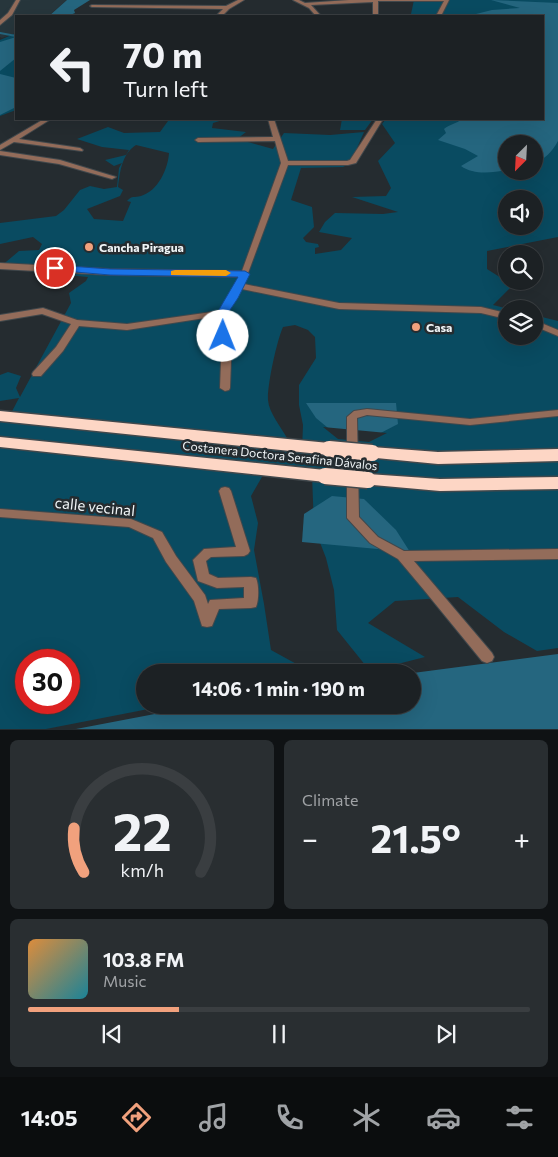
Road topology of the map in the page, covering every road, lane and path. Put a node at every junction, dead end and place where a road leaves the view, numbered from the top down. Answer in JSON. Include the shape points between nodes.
{"nodes":[{"id":1,"x":18,"y":0,"type":"edge"},
{"id":2,"x":242,"y":0,"type":"edge"},
{"id":3,"x":294,"y":0,"type":"edge"},
{"id":4,"x":375,"y":0,"type":"edge"},
{"id":5,"x":305,"y":4,"type":"junction"},
{"id":6,"x":92,"y":6,"type":"dead end"},
{"id":7,"x":227,"y":8,"type":"junction"},
{"id":8,"x":220,"y":15,"type":"edge"},
{"id":9,"x":317,"y":15,"type":"edge"},
{"id":10,"x":376,"y":15,"type":"edge"},
{"id":11,"x":440,"y":15,"type":"edge"},
{"id":12,"x":0,"y":23,"type":"edge"},
{"id":13,"x":46,"y":120,"type":"edge"},
{"id":14,"x":270,"y":120,"type":"edge"},
{"id":15,"x":379,"y":120,"type":"edge"},
{"id":16,"x":278,"y":138,"type":"junction"},
{"id":17,"x":10,"y":140,"type":"junction"},
{"id":18,"x":198,"y":140,"type":"dead end"},
{"id":19,"x":0,"y":148,"type":"edge"},
{"id":20,"x":80,"y":150,"type":"dead end"},
{"id":21,"x":0,"y":153,"type":"edge"},
{"id":22,"x":285,"y":163,"type":"junction"},
{"id":23,"x":112,"y":177,"type":"dead end"},
{"id":24,"x":0,"y":266,"type":"edge"},
{"id":25,"x":245,"y":274,"type":"junction"},
{"id":26,"x":239,"y":286,"type":"junction"},
{"id":27,"x":222,"y":313,"type":"junction"},
{"id":28,"x":498,"y":314,"type":"edge"},
{"id":29,"x":0,"y":318,"type":"edge"},
{"id":30,"x":76,"y":323,"type":"junction"},
{"id":31,"x":543,"y":327,"type":"edge"},
{"id":32,"x":558,"y":333,"type":"edge"},
{"id":33,"x":37,"y":374,"type":"dead end"},
{"id":34,"x":224,"y":388,"type":"dead end"},
{"id":35,"x":558,"y":413,"type":"edge"},
{"id":36,"x":0,"y":416,"type":"edge"},
{"id":37,"x":0,"y":442,"type":"edge"},
{"id":38,"x":558,"y":454,"type":"edge"},
{"id":39,"x":558,"y":483,"type":"edge"},
{"id":40,"x":225,"y":491,"type":"dead end"},
{"id":41,"x":0,"y":513,"type":"edge"},
{"id":42,"x":558,"y":554,"type":"edge"},
{"id":43,"x":402,"y":556,"type":"junction"},
{"id":44,"x":487,"y":658,"type":"dead end"}],
"edges":[{"from":1,"to":12,"type":"street"},
{"from":2,"to":7,"type":"street"},
{"from":3,"to":5,"type":"street"},
{"from":4,"to":5,"type":"street"},
{"from":4,"to":10,"type":"street"},
{"from":4,"to":11,"type":"street","via":[[447,0]]},
{"from":5,"to":9,"type":"street"},
{"from":6,"to":7,"type":"street"},
{"from":7,"to":8,"type":"street"},
{"from":13,"to":17,"type":"street"},
{"from":14,"to":16,"type":"street"},
{"from":15,"to":22,"type":"street","via":[[353,161]]},
{"from":16,"to":18,"type":"street"},
{"from":16,"to":22,"type":"street"},
{"from":17,"to":19,"type":"street"},
{"from":17,"to":20,"type":"street"},
{"from":21,"to":23,"type":"street","via":[[60,162]]},
{"from":22,"to":25,"type":"street"},
{"from":24,"to":25,"type":"street"},
{"from":25,"to":26,"type":"street"},
{"from":26,"to":27,"type":"street"},
{"from":26,"to":28,"type":"street","via":[[339,306],[481,310]]},
{"from":27,"to":30,"type":"street","via":[[127,327]]},
{"from":27,"to":34,"type":"street","via":[[226,361]]},
{"from":29,"to":30,"type":"street","via":[[43,311]]},
{"from":30,"to":33,"type":"street","via":[[60,349]]},
{"from":31,"to":32,"type":"street"},
{"from":35,"to":43,"type":"street","via":[[470,422],[367,412],[352,417],[353,518],[374,540]]},
{"from":36,"to":38,"type":"highway","name":"Costanera Doctora Serafina Dávalos","bridge":true,"via":[[438,458]]},
{"from":37,"to":39,"type":"highway","name":"Costanera Doctora Serafina Dávalos","bridge":true,"via":[[368,480],[440,485]]},
{"from":40,"to":41,"type":"street","name":"calle vecinal","via":[[244,551],[208,552],[199,560],[202,577],[217,583],[252,582],[251,603],[215,604],[207,622],[200,599],[158,535],[131,523]]},
{"from":42,"to":43,"type":"street"},
{"from":43,"to":44,"type":"street"}]}
